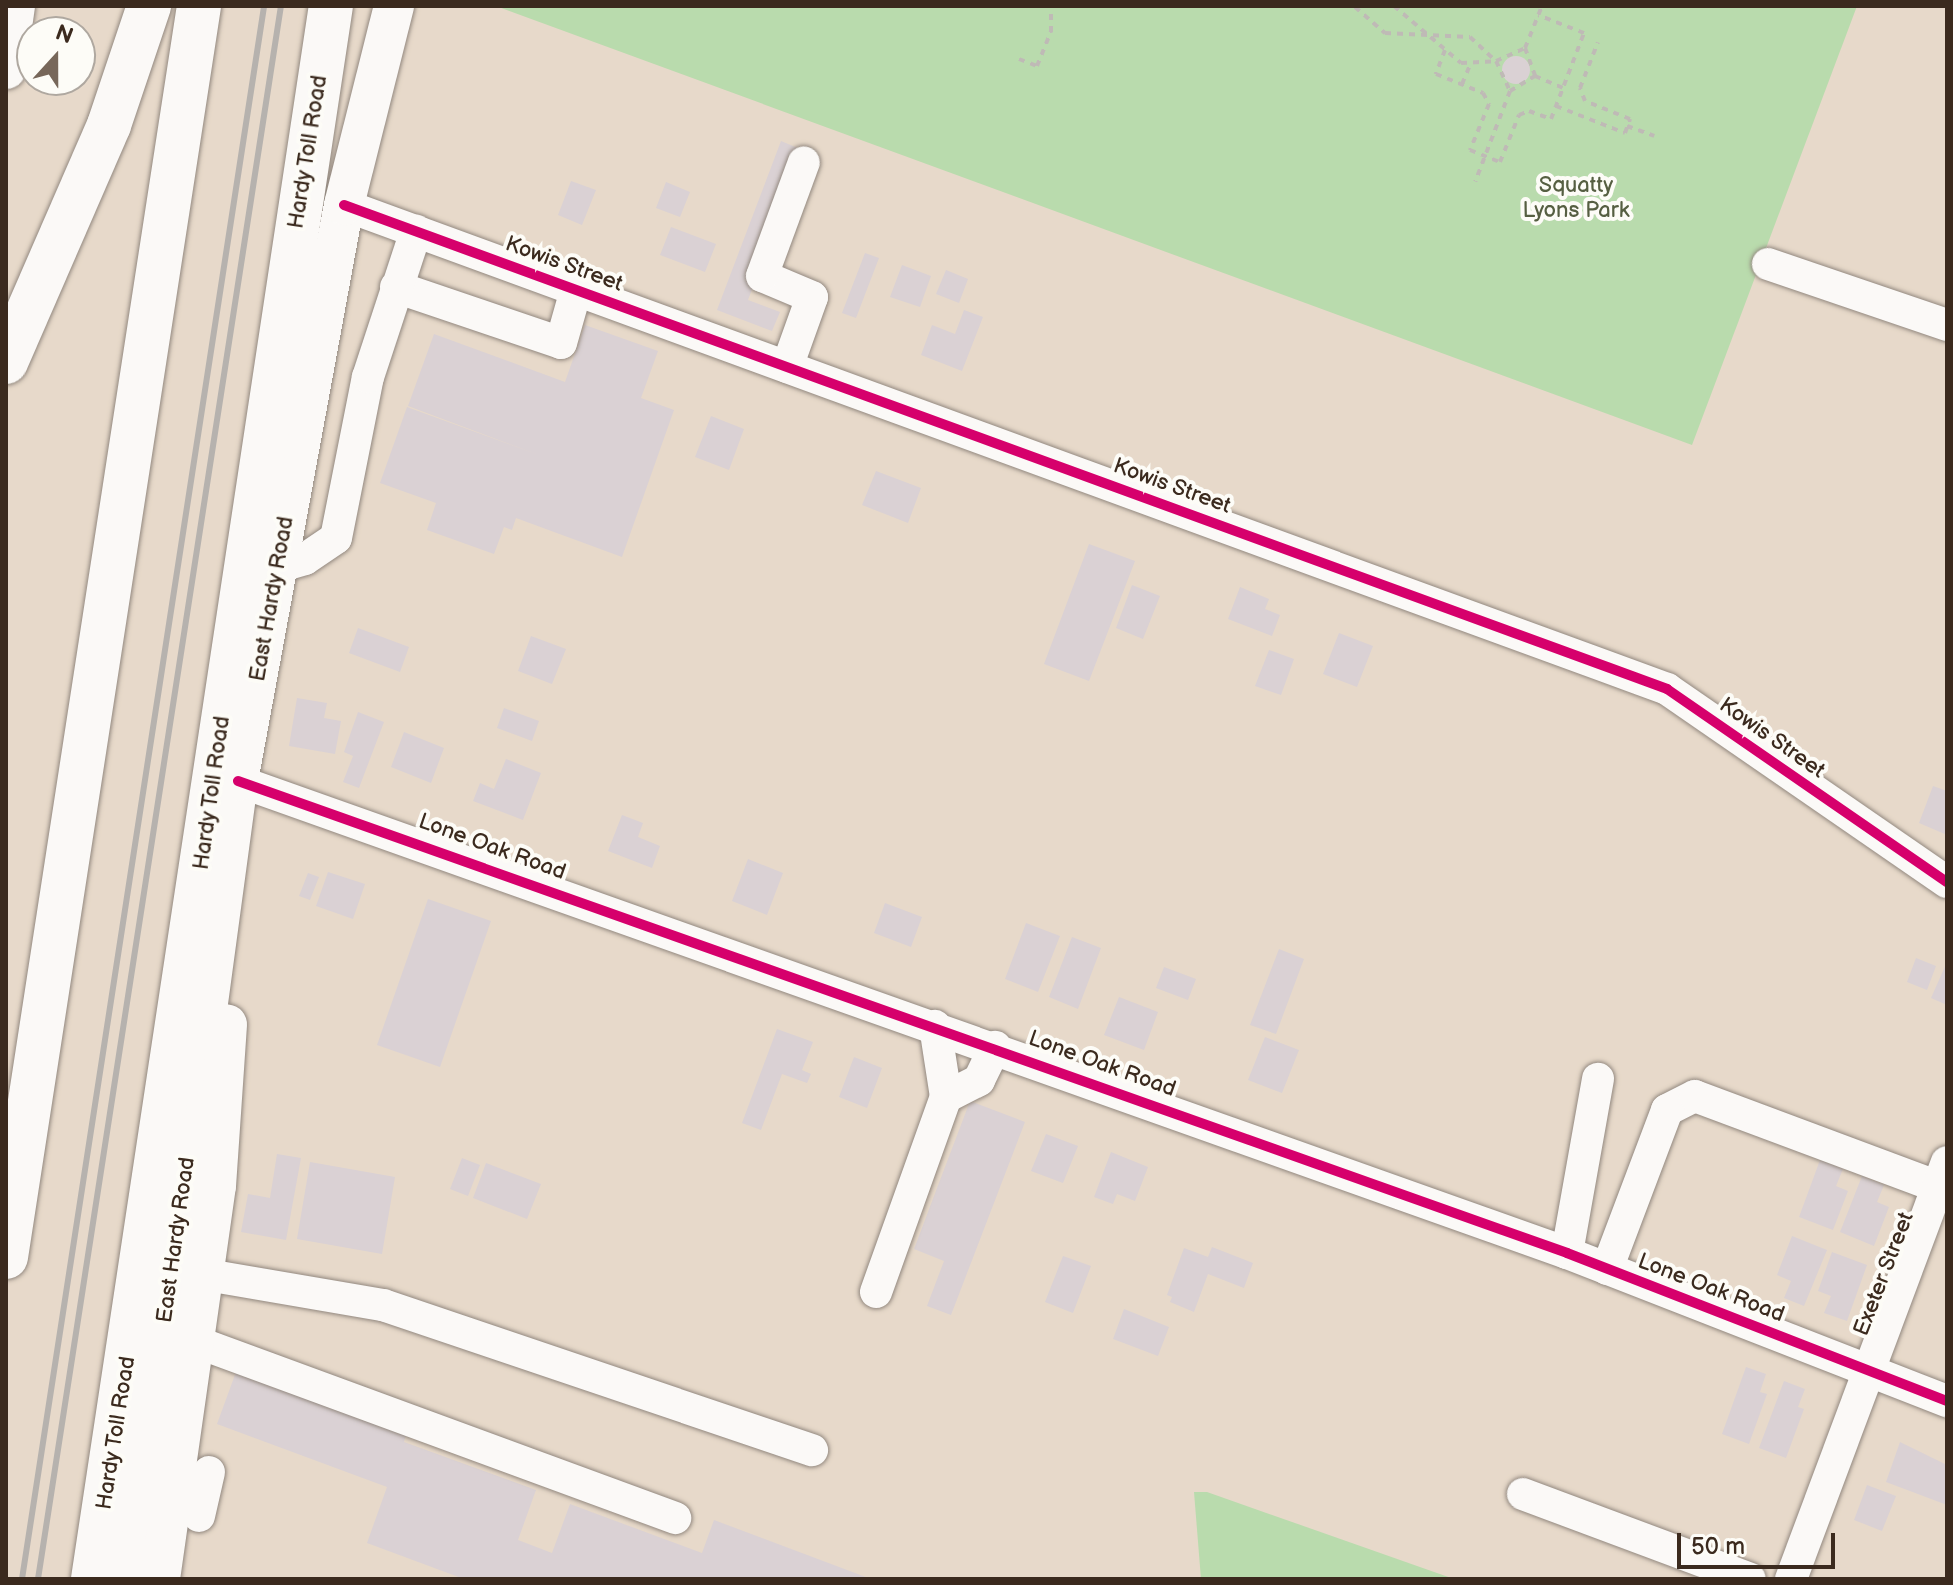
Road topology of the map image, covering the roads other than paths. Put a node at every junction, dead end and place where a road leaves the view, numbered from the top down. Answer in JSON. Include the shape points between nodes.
{"nodes":[{"id":1,"x":15,"y":6,"type":"edge"},
{"id":2,"x":149,"y":6,"type":"edge"},
{"id":3,"x":199,"y":6,"type":"edge"},
{"id":4,"x":331,"y":6,"type":"edge"},
{"id":5,"x":394,"y":6,"type":"edge"},
{"id":6,"x":6,"y":69,"type":"edge"},
{"id":7,"x":804,"y":162,"type":"dead end"},
{"id":8,"x":344,"y":205,"type":"junction"},
{"id":9,"x":416,"y":231,"type":"junction"},
{"id":10,"x":1768,"y":264,"type":"dead end"},
{"id":11,"x":396,"y":287,"type":"junction"},
{"id":12,"x":576,"y":290,"type":"junction"},
{"id":13,"x":1947,"y":325,"type":"edge"},
{"id":14,"x":6,"y":362,"type":"edge"},
{"id":15,"x":787,"y":367,"type":"junction"},
{"id":16,"x":277,"y":567,"type":"junction"},
{"id":17,"x":238,"y":781,"type":"junction"},
{"id":18,"x":1947,"y":882,"type":"edge"},
{"id":19,"x":935,"y":1026,"type":"junction"},
{"id":20,"x":995,"y":1047,"type":"junction"},
{"id":21,"x":1598,"y":1079,"type":"dead end"},
{"id":22,"x":946,"y":1097,"type":"junction"},
{"id":23,"x":1942,"y":1175,"type":"edge"},
{"id":24,"x":1567,"y":1253,"type":"junction"},
{"id":25,"x":6,"y":1257,"type":"edge"},
{"id":26,"x":1607,"y":1269,"type":"junction"},
{"id":27,"x":201,"y":1274,"type":"junction"},
{"id":28,"x":876,"y":1292,"type":"dead end"},
{"id":29,"x":191,"y":1340,"type":"junction"},
{"id":30,"x":1869,"y":1371,"type":"junction"},
{"id":31,"x":1947,"y":1401,"type":"edge"},
{"id":32,"x":812,"y":1450,"type":"dead end"},
{"id":33,"x":209,"y":1472,"type":"dead end"},
{"id":34,"x":1523,"y":1494,"type":"dead end"},
{"id":35,"x":199,"y":1516,"type":"dead end"},
{"id":36,"x":675,"y":1518,"type":"dead end"},
{"id":37,"x":93,"y":1579,"type":"edge"},
{"id":38,"x":130,"y":1579,"type":"edge"},
{"id":39,"x":160,"y":1579,"type":"edge"},
{"id":40,"x":1750,"y":1579,"type":"edge"},
{"id":41,"x":1791,"y":1579,"type":"edge"}],
"edges":[{"from":1,"to":6,"type":"main road"},
{"from":2,"to":14,"type":"highway","via":[[109,125]]},
{"from":3,"to":25,"type":"highway"},
{"from":4,"to":37,"type":"highway","name":"Hardy Toll Road"},
{"from":5,"to":8,"type":"main road","name":"East Hardy Road"},
{"from":7,"to":15,"type":"street","via":[[762,276],[812,297]]},
{"from":8,"to":9,"type":"street","name":"Kowis Street"},
{"from":8,"to":16,"type":"main road","name":"East Hardy Road"},
{"from":9,"to":11,"type":"street"},
{"from":9,"to":12,"type":"street","name":"Kowis Street"},
{"from":10,"to":13,"type":"street"},
{"from":11,"to":12,"type":"street","via":[[561,343]]},
{"from":11,"to":16,"type":"street","via":[[368,377],[336,538],[305,559]]},
{"from":12,"to":15,"type":"street","name":"Kowis Street"},
{"from":15,"to":18,"type":"street","name":"Kowis Street","via":[[1667,689]]},
{"from":16,"to":17,"type":"main road","name":"East Hardy Road"},
{"from":17,"to":19,"type":"street","name":"Lone Oak Road"},
{"from":17,"to":27,"type":"main road","via":[[226,1090]]},
{"from":17,"to":38,"type":"main road","name":"East Hardy Road"},
{"from":19,"to":20,"type":"street","name":"Lone Oak Road"},
{"from":19,"to":22,"type":"street"},
{"from":20,"to":22,"type":"street","via":[[979,1080]]},
{"from":20,"to":24,"type":"street","name":"Lone Oak Road"},
{"from":21,"to":24,"type":"street"},
{"from":22,"to":28,"type":"street"},
{"from":23,"to":26,"type":"street","via":[[1695,1096],[1667,1110]]},
{"from":23,"to":30,"type":"street","name":"Exeter Street"},
{"from":24,"to":26,"type":"street","name":"Lone Oak Road"},
{"from":26,"to":30,"type":"street","name":"Lone Oak Road"},
{"from":27,"to":29,"type":"main road"},
{"from":27,"to":32,"type":"street","via":[[383,1305]]},
{"from":29,"to":36,"type":"street"},
{"from":29,"to":39,"type":"main road"},
{"from":30,"to":31,"type":"street","name":"Lone Oak Road"},
{"from":30,"to":41,"type":"street","name":"Exeter Street"},
{"from":33,"to":35,"type":"street"},
{"from":34,"to":40,"type":"street"}]}
